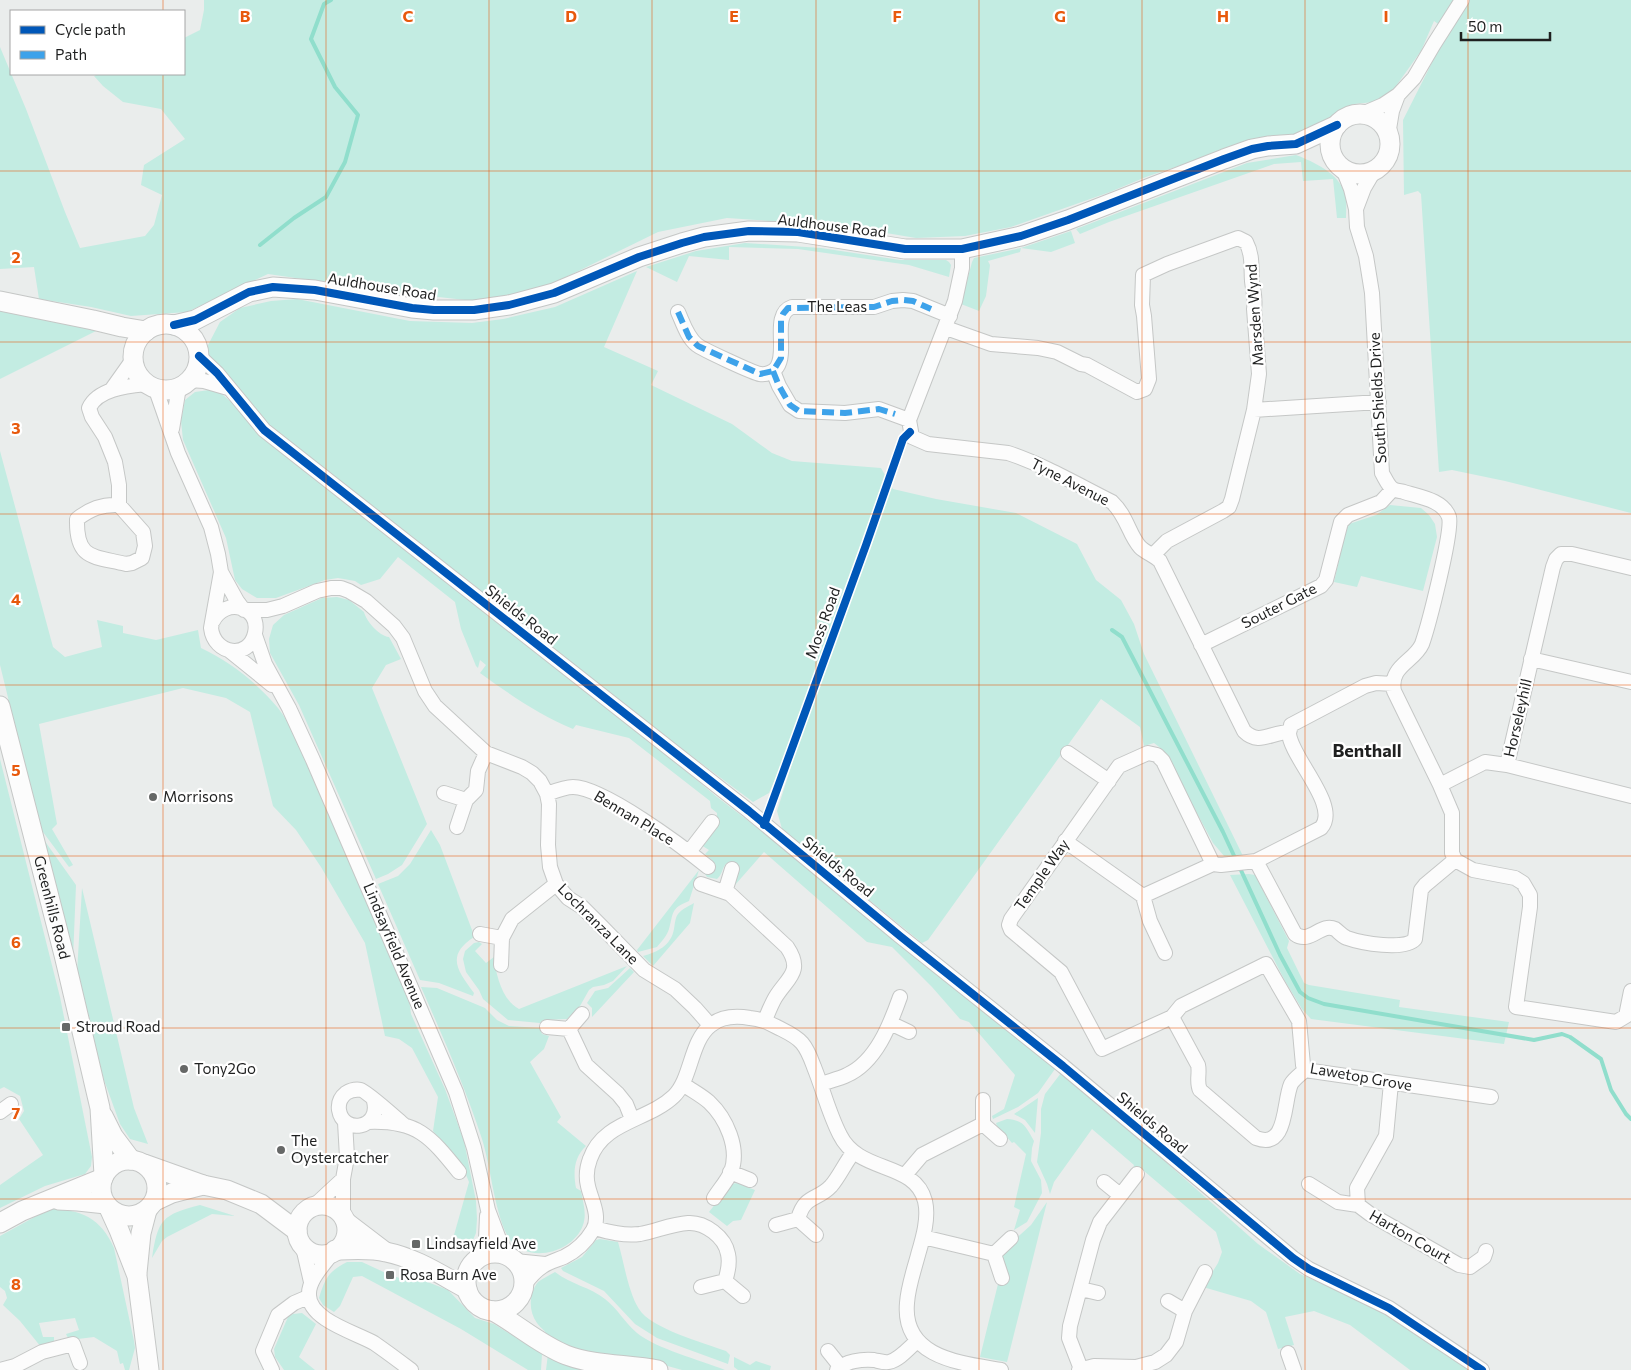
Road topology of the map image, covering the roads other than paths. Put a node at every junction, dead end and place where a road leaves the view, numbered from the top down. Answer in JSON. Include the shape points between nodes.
{"nodes":[{"id":1,"x":1462,"y":0,"type":"edge"},
{"id":2,"x":1398,"y":95,"type":"junction"},
{"id":3,"x":1362,"y":114,"type":"junction"},
{"id":4,"x":1337,"y":125,"type":"junction"},
{"id":5,"x":1388,"y":135,"type":"junction"},
{"id":6,"x":1296,"y":144,"type":"junction"},
{"id":7,"x":1339,"y":166,"type":"junction"},
{"id":8,"x":1374,"y":171,"type":"junction"},
{"id":9,"x":1356,"y":209,"type":"junction"},
{"id":10,"x":962,"y":249,"type":"junction"},
{"id":11,"x":0,"y":301,"type":"edge"},
{"id":12,"x":214,"y":311,"type":"junction"},
{"id":13,"x":678,"y":312,"type":"dead end"},
{"id":14,"x":93,"y":320,"type":"junction"},
{"id":15,"x":948,"y":322,"type":"junction"},
{"id":16,"x":174,"y":325,"type":"junction"},
{"id":17,"x":146,"y":331,"type":"junction"},
{"id":18,"x":198,"y":353,"type":"junction"},
{"id":19,"x":134,"y":357,"type":"junction"},
{"id":20,"x":773,"y":371,"type":"junction"},
{"id":21,"x":184,"y":383,"type":"junction"},
{"id":22,"x":152,"y":386,"type":"junction"},
{"id":23,"x":228,"y":388,"type":"junction"},
{"id":24,"x":112,"y":389,"type":"junction"},
{"id":25,"x":1379,"y":402,"type":"junction"},
{"id":26,"x":1254,"y":410,"type":"junction"},
{"id":27,"x":909,"y":420,"type":"junction"},
{"id":28,"x":172,"y":432,"type":"junction"},
{"id":29,"x":1393,"y":489,"type":"junction"},
{"id":30,"x":120,"y":505,"type":"junction"},
{"id":31,"x":1154,"y":554,"type":"junction"},
{"id":32,"x":1631,"y":568,"type":"edge"},
{"id":33,"x":221,"y":572,"type":"junction"},
{"id":34,"x":283,"y":606,"type":"junction"},
{"id":35,"x":244,"y":609,"type":"junction"},
{"id":36,"x":213,"y":621,"type":"junction"},
{"id":37,"x":255,"y":633,"type":"junction"},
{"id":38,"x":1201,"y":645,"type":"junction"},
{"id":39,"x":230,"y":651,"type":"junction"},
{"id":40,"x":1531,"y":659,"type":"junction"},
{"id":41,"x":1631,"y":682,"type":"edge"},
{"id":42,"x":1393,"y":684,"type":"junction"},
{"id":43,"x":278,"y":690,"type":"junction"},
{"id":44,"x":0,"y":706,"type":"edge"},
{"id":45,"x":1289,"y":732,"type":"junction"},
{"id":46,"x":1068,"y":752,"type":"dead end"},
{"id":47,"x":486,"y":753,"type":"junction"},
{"id":48,"x":1507,"y":765,"type":"junction"},
{"id":49,"x":1109,"y":781,"type":"junction"},
{"id":50,"x":1440,"y":785,"type":"junction"},
{"id":51,"x":444,"y":792,"type":"dead end"},
{"id":52,"x":547,"y":794,"type":"junction"},
{"id":53,"x":1631,"y":796,"type":"edge"},
{"id":54,"x":466,"y":800,"type":"junction"},
{"id":55,"x":712,"y":822,"type":"dead end"},
{"id":56,"x":457,"y":827,"type":"dead end"},
{"id":57,"x":1066,"y":841,"type":"junction"},
{"id":58,"x":689,"y":852,"type":"junction"},
{"id":59,"x":1456,"y":860,"type":"junction"},
{"id":60,"x":1256,"y":861,"type":"junction"},
{"id":61,"x":1213,"y":864,"type":"junction"},
{"id":62,"x":708,"y":867,"type":"dead end"},
{"id":63,"x":732,"y":869,"type":"dead end"},
{"id":64,"x":556,"y":884,"type":"junction"},
{"id":65,"x":701,"y":884,"type":"dead end"},
{"id":66,"x":725,"y":892,"type":"junction"},
{"id":67,"x":1143,"y":896,"type":"junction"},
{"id":68,"x":480,"y":934,"type":"dead end"},
{"id":69,"x":502,"y":938,"type":"junction"},
{"id":70,"x":1166,"y":953,"type":"dead end"},
{"id":71,"x":501,"y":965,"type":"dead end"},
{"id":72,"x":1631,"y":991,"type":"edge"},
{"id":73,"x":900,"y":997,"type":"dead end"},
{"id":74,"x":582,"y":1014,"type":"dead end"},
{"id":75,"x":1172,"y":1017,"type":"junction"},
{"id":76,"x":765,"y":1020,"type":"junction"},
{"id":77,"x":890,"y":1022,"type":"junction"},
{"id":78,"x":710,"y":1025,"type":"junction"},
{"id":79,"x":547,"y":1027,"type":"dead end"},
{"id":80,"x":569,"y":1030,"type":"junction"},
{"id":81,"x":909,"y":1032,"type":"dead end"},
{"id":82,"x":1305,"y":1070,"type":"junction"},
{"id":83,"x":1391,"y":1083,"type":"junction"},
{"id":84,"x":683,"y":1084,"type":"junction"},
{"id":85,"x":821,"y":1084,"type":"junction"},
{"id":86,"x":1490,"y":1097,"type":"dead end"},
{"id":87,"x":983,"y":1100,"type":"dead end"},
{"id":88,"x":374,"y":1101,"type":"junction"},
{"id":89,"x":100,"y":1108,"type":"junction"},
{"id":90,"x":632,"y":1119,"type":"junction"},
{"id":91,"x":345,"y":1122,"type":"junction"},
{"id":92,"x":365,"y":1124,"type":"junction"},
{"id":93,"x":403,"y":1124,"type":"junction"},
{"id":94,"x":983,"y":1124,"type":"junction"},
{"id":95,"x":1000,"y":1139,"type":"dead end"},
{"id":96,"x":853,"y":1153,"type":"junction"},
{"id":97,"x":347,"y":1158,"type":"junction"},
{"id":98,"x":137,"y":1162,"type":"junction"},
{"id":99,"x":459,"y":1172,"type":"dead end"},
{"id":100,"x":730,"y":1172,"type":"junction"},
{"id":101,"x":1137,"y":1174,"type":"dead end"},
{"id":102,"x":905,"y":1175,"type":"junction"},
{"id":103,"x":104,"y":1176,"type":"junction"},
{"id":104,"x":342,"y":1179,"type":"junction"},
{"id":105,"x":750,"y":1180,"type":"dead end"},
{"id":106,"x":1104,"y":1182,"type":"dead end"},
{"id":107,"x":1309,"y":1184,"type":"dead end"},
{"id":108,"x":203,"y":1185,"type":"junction"},
{"id":109,"x":1120,"y":1195,"type":"junction"},
{"id":110,"x":714,"y":1198,"type":"dead end"},
{"id":111,"x":51,"y":1200,"type":"junction"},
{"id":112,"x":261,"y":1204,"type":"junction"},
{"id":113,"x":1358,"y":1205,"type":"junction"},
{"id":114,"x":108,"y":1206,"type":"junction"},
{"id":115,"x":151,"y":1206,"type":"junction"},
{"id":116,"x":311,"y":1207,"type":"junction"},
{"id":117,"x":488,"y":1210,"type":"junction"},
{"id":118,"x":344,"y":1219,"type":"junction"},
{"id":119,"x":798,"y":1219,"type":"junction"},
{"id":120,"x":0,"y":1223,"type":"edge"},
{"id":121,"x":776,"y":1225,"type":"dead end"},
{"id":122,"x":594,"y":1228,"type":"junction"},
{"id":123,"x":816,"y":1235,"type":"dead end"},
{"id":124,"x":923,"y":1237,"type":"junction"},
{"id":125,"x":1011,"y":1238,"type":"dead end"},
{"id":126,"x":300,"y":1239,"type":"junction"},
{"id":127,"x":384,"y":1251,"type":"junction"},
{"id":128,"x":1486,"y":1251,"type":"dead end"},
{"id":129,"x":334,"y":1252,"type":"junction"},
{"id":130,"x":994,"y":1254,"type":"junction"},
{"id":131,"x":478,"y":1259,"type":"junction"},
{"id":132,"x":511,"y":1259,"type":"junction"},
{"id":133,"x":422,"y":1264,"type":"junction"},
{"id":134,"x":545,"y":1264,"type":"junction"},
{"id":135,"x":1205,"y":1272,"type":"dead end"},
{"id":136,"x":137,"y":1276,"type":"junction"},
{"id":137,"x":1002,"y":1278,"type":"dead end"},
{"id":138,"x":725,"y":1281,"type":"junction"},
{"id":139,"x":311,"y":1282,"type":"junction"},
{"id":140,"x":700,"y":1287,"type":"dead end"},
{"id":141,"x":467,"y":1289,"type":"junction"},
{"id":142,"x":1081,"y":1289,"type":"junction"},
{"id":143,"x":522,"y":1291,"type":"junction"},
{"id":144,"x":1098,"y":1293,"type":"dead end"},
{"id":145,"x":743,"y":1296,"type":"dead end"},
{"id":146,"x":308,"y":1297,"type":"junction"},
{"id":147,"x":1168,"y":1301,"type":"dead end"},
{"id":148,"x":1184,"y":1310,"type":"junction"},
{"id":149,"x":493,"y":1311,"type":"junction"},
{"id":150,"x":539,"y":1340,"type":"junction"},
{"id":151,"x":917,"y":1341,"type":"junction"},
{"id":152,"x":828,"y":1351,"type":"dead end"},
{"id":153,"x":1288,"y":1353,"type":"dead end"},
{"id":154,"x":80,"y":1363,"type":"dead end"},
{"id":155,"x":839,"y":1368,"type":"edge"},
{"id":156,"x":1080,"y":1369,"type":"edge"},
{"id":157,"x":0,"y":1370,"type":"edge"},
{"id":158,"x":149,"y":1370,"type":"edge"},
{"id":159,"x":272,"y":1370,"type":"edge"},
{"id":160,"x":411,"y":1370,"type":"edge"},
{"id":161,"x":658,"y":1370,"type":"edge"},
{"id":162,"x":1002,"y":1370,"type":"edge"},
{"id":163,"x":1294,"y":1370,"type":"edge"},
{"id":164,"x":1482,"y":1370,"type":"edge"}],
"edges":[{"from":1,"to":2,"type":"street","via":[[1414,78]]},
{"from":2,"to":3,"type":"street"},
{"from":2,"to":5,"type":"street"},
{"from":3,"to":4,"type":"street","via":[[1346,118]]},
{"from":3,"to":5,"type":"street","via":[[1376,119]]},
{"from":4,"to":6,"type":"street","name":"Auldhouse Road"},
{"from":4,"to":7,"type":"street","via":[[1330,149]]},
{"from":5,"to":8,"type":"street","via":[[1388,154]]},
{"from":6,"to":7,"type":"street","name":"Auldhouse Road","via":[[1311,148]]},
{"from":6,"to":10,"type":"street","name":"Auldhouse Road","via":[[1252,150],[1068,220],[1010,239]]},
{"from":7,"to":8,"type":"street","via":[[1350,173]]},
{"from":7,"to":9,"type":"street","name":"South Shields Drive","via":[[1351,189]]},
{"from":8,"to":9,"type":"street","name":"South Shields Drive"},
{"from":9,"to":25,"type":"street","name":"South Shields Drive","via":[[1372,293]]},
{"from":10,"to":12,"type":"street","name":"Auldhouse Road","via":[[905,249],[798,232],[749,231],[682,243],[639,257],[554,294],[509,305],[474,310],[434,310],[315,290],[274,287],[241,295]]},
{"from":10,"to":15,"type":"street","via":[[956,301]]},
{"from":11,"to":14,"type":"street"},
{"from":12,"to":16,"type":"street","name":"Auldhouse Road"},
{"from":12,"to":18,"type":"street","via":[[204,327]]},
{"from":13,"to":20,"type":"street","via":[[689,337],[698,346],[760,374]]},
{"from":14,"to":17,"type":"street"},
{"from":14,"to":19,"type":"street","via":[[121,340]]},
{"from":15,"to":20,"type":"street","name":"The Leas","via":[[913,301],[903,300],[874,307],[788,308],[782,314],[781,358]]},
{"from":15,"to":26,"type":"street","name":"Marsden Wynd","via":[[991,344],[1057,352],[1137,392],[1141,391],[1149,379],[1142,305],[1143,276],[1238,238],[1246,242],[1252,257],[1259,374]]},
{"from":15,"to":27,"type":"street"},
{"from":16,"to":17,"type":"street","via":[[154,326]]},
{"from":16,"to":18,"type":"street","via":[[192,336]]},
{"from":17,"to":19,"type":"street","via":[[135,346]]},
{"from":18,"to":21,"type":"street","via":[[197,367]]},
{"from":18,"to":23,"type":"street","name":"Shields Road"},
{"from":19,"to":22,"type":"street","via":[[138,373]]},
{"from":19,"to":24,"type":"street"},
{"from":20,"to":27,"type":"street","via":[[790,405],[799,411],[845,413],[879,409]]},
{"from":21,"to":22,"type":"street","via":[[170,389]]},
{"from":21,"to":23,"type":"street","via":[[204,380]]},
{"from":21,"to":28,"type":"street","name":"Lindsayfield Avenue"},
{"from":22,"to":24,"type":"street"},
{"from":22,"to":28,"type":"street","name":"Lindsayfield Avenue"},
{"from":23,"to":164,"type":"street","name":"Shields Road","via":[[264,430],[749,811],[1293,1258],[1390,1308]]},
{"from":24,"to":30,"type":"street","via":[[91,403],[89,408],[115,462]]},
{"from":25,"to":26,"type":"street"},
{"from":25,"to":29,"type":"street","name":"South Shields Drive","via":[[1382,473]]},
{"from":26,"to":31,"type":"street","via":[[1229,507],[1167,541]]},
{"from":27,"to":31,"type":"street","name":"Tyne Avenue","via":[[912,437],[918,440],[928,444],[1008,453],[1112,502],[1122,512],[1140,546]]},
{"from":28,"to":33,"type":"street","name":"Lindsayfield Avenue","via":[[211,528]]},
{"from":29,"to":38,"type":"street","name":"Souter Gate","via":[[1381,502],[1348,515],[1341,522],[1326,580],[1321,586]]},
{"from":29,"to":42,"type":"street","via":[[1431,500],[1445,510],[1450,525],[1435,599],[1421,646],[1402,664]]},
{"from":30,"to":30,"type":"street","via":[[107,504],[87,510],[76,519],[76,532],[80,548],[90,556],[132,564],[142,558],[145,546],[143,532]]},
{"from":31,"to":38,"type":"street","name":"Tyne Avenue"},
{"from":32,"to":40,"type":"street","name":"Horseleyhill","via":[[1561,554],[1552,566]]},
{"from":33,"to":35,"type":"street","name":"Lindsayfield Avenue"},
{"from":33,"to":36,"type":"street","name":"Lindsayfield Avenue"},
{"from":34,"to":35,"type":"street","via":[[267,610]]},
{"from":34,"to":37,"type":"street"},
{"from":34,"to":47,"type":"street","via":[[331,588],[349,590],[366,600],[403,638],[425,691],[435,706]]},
{"from":35,"to":36,"type":"street","via":[[225,608]]},
{"from":35,"to":37,"type":"street","name":"Lindsayfield Avenue","via":[[251,615]]},
{"from":36,"to":39,"type":"street","name":"Lindsayfield Avenue","via":[[214,640]]},
{"from":37,"to":39,"type":"street","via":[[248,646]]},
{"from":37,"to":43,"type":"street","name":"Lindsayfield Avenue"},
{"from":38,"to":45,"type":"street","name":"Tyne Avenue","via":[[1244,731],[1253,738],[1261,739]]},
{"from":39,"to":43,"type":"street","name":"Lindsayfield Avenue"},
{"from":40,"to":41,"type":"street","name":"Horseleyhill"},
{"from":40,"to":48,"type":"street","name":"Horseleyhill"},
{"from":42,"to":45,"type":"street","via":[[1365,686],[1298,720],[1291,725]]},
{"from":42,"to":50,"type":"street","via":[[1402,710]]},
{"from":43,"to":117,"type":"street","name":"Lindsayfield Avenue","via":[[313,760],[456,1092],[474,1148]]},
{"from":44,"to":89,"type":"street","name":"Greenhills Road"},
{"from":45,"to":60,"type":"street","via":[[1322,801],[1326,819],[1321,828]]},
{"from":46,"to":49,"type":"street"},
{"from":47,"to":52,"type":"street","via":[[522,767],[540,781]]},
{"from":47,"to":54,"type":"street","via":[[478,771],[476,790]]},
{"from":48,"to":50,"type":"street","name":"Horseleyhill","via":[[1485,762]]},
{"from":48,"to":53,"type":"street"},
{"from":49,"to":57,"type":"street","name":"Temple Way"},
{"from":49,"to":61,"type":"street","name":"Temple Way","via":[[1119,766],[1148,753],[1157,755],[1163,761]]},
{"from":50,"to":59,"type":"street","via":[[1452,813],[1452,853]]},
{"from":51,"to":54,"type":"street"},
{"from":52,"to":58,"type":"street","name":"Bennan Place","via":[[573,787],[594,792],[632,813]]},
{"from":52,"to":64,"type":"street","name":"Lochranza Lane","via":[[550,867]]},
{"from":54,"to":56,"type":"street"},
{"from":55,"to":58,"type":"street","name":"Bennan Place"},
{"from":57,"to":67,"type":"street"},
{"from":57,"to":75,"type":"street","name":"Temple Way","via":[[1011,919],[1011,930],[1061,972],[1102,1049]]},
{"from":58,"to":62,"type":"street","name":"Bennan Place"},
{"from":59,"to":60,"type":"street","via":[[1421,890],[1415,939],[1404,946],[1349,939],[1329,928],[1305,938],[1299,937]]},
{"from":59,"to":72,"type":"street","via":[[1473,870],[1515,878],[1523,883],[1530,895],[1516,1007],[1616,1022],[1626,1016]]},
{"from":60,"to":61,"type":"street"},
{"from":61,"to":67,"type":"street"},
{"from":63,"to":66,"type":"street"},
{"from":64,"to":69,"type":"street","via":[[512,919]]},
{"from":64,"to":78,"type":"street","name":"Lochranza Lane","via":[[644,970],[675,989]]},
{"from":65,"to":66,"type":"street"},
{"from":66,"to":76,"type":"street","via":[[787,947],[795,962],[793,972]]},
{"from":67,"to":70,"type":"street","via":[[1150,921]]},
{"from":68,"to":69,"type":"street"},
{"from":69,"to":71,"type":"street"},
{"from":73,"to":77,"type":"street"},
{"from":74,"to":80,"type":"street"},
{"from":75,"to":82,"type":"street","name":"Lawetop Grove","via":[[1181,1006],[1266,964],[1299,1021]]},
{"from":75,"to":82,"type":"street","via":[[1198,1065],[1200,1090],[1261,1140],[1277,1135],[1282,1127],[1292,1082]]},
{"from":76,"to":78,"type":"street","via":[[740,1016]]},
{"from":76,"to":85,"type":"street","via":[[802,1043]]},
{"from":77,"to":81,"type":"street"},
{"from":77,"to":85,"type":"street","via":[[864,1063],[847,1075]]},
{"from":78,"to":84,"type":"street","via":[[691,1058]]},
{"from":79,"to":80,"type":"street"},
{"from":80,"to":90,"type":"street","via":[[586,1065],[618,1094]]},
{"from":82,"to":83,"type":"street","name":"Lawetop Grove"},
{"from":83,"to":86,"type":"street","name":"Lawetop Grove"},
{"from":83,"to":113,"type":"street","name":"Harton Court","via":[[1386,1136],[1357,1188]]},
{"from":84,"to":90,"type":"street","via":[[660,1106]]},
{"from":84,"to":100,"type":"street","via":[[708,1100],[726,1125],[733,1148]]},
{"from":85,"to":96,"type":"street","via":[[840,1136]]},
{"from":87,"to":94,"type":"street"},
{"from":88,"to":91,"type":"street","via":[[360,1090],[349,1092],[340,1100],[339,1106]]},
{"from":88,"to":92,"type":"street","via":[[375,1112]]},
{"from":88,"to":93,"type":"street"},
{"from":89,"to":98,"type":"street","name":"Greenhills Road","via":[[113,1136]]},
{"from":89,"to":103,"type":"street","name":"Greenhills Road"},
{"from":90,"to":122,"type":"street","via":[[604,1137],[589,1160],[587,1173],[596,1220]]},
{"from":91,"to":92,"type":"street","via":[[354,1126]]},
{"from":91,"to":97,"type":"street"},
{"from":92,"to":93,"type":"street","via":[[387,1121]]},
{"from":92,"to":97,"type":"street"},
{"from":93,"to":99,"type":"street","via":[[432,1140]]},
{"from":94,"to":95,"type":"street"},
{"from":94,"to":102,"type":"street","via":[[922,1155]]},
{"from":96,"to":102,"type":"street"},
{"from":96,"to":119,"type":"street","via":[[831,1185],[801,1208]]},
{"from":97,"to":104,"type":"street"},
{"from":98,"to":103,"type":"street","via":[[119,1162]]},
{"from":98,"to":108,"type":"street"},
{"from":98,"to":115,"type":"street","via":[[150,1168],[158,1183],[158,1192]]},
{"from":100,"to":105,"type":"street"},
{"from":100,"to":110,"type":"street"},
{"from":101,"to":109,"type":"street"},
{"from":102,"to":124,"type":"street","via":[[915,1182],[925,1202]]},
{"from":103,"to":111,"type":"street"},
{"from":103,"to":114,"type":"street","via":[[101,1193]]},
{"from":104,"to":116,"type":"street"},
{"from":104,"to":118,"type":"street"},
{"from":106,"to":109,"type":"street"},
{"from":107,"to":113,"type":"street","name":"Harton Court","via":[[1338,1202]]},
{"from":108,"to":112,"type":"street","via":[[227,1190]]},
{"from":108,"to":115,"type":"street","via":[[172,1193]]},
{"from":109,"to":142,"type":"street","via":[[1100,1222]]},
{"from":111,"to":114,"type":"street","via":[[78,1200]]},
{"from":111,"to":120,"type":"street"},
{"from":112,"to":116,"type":"street"},
{"from":112,"to":126,"type":"street"},
{"from":113,"to":128,"type":"street","name":"Harton Court","via":[[1459,1265],[1470,1267],[1484,1257]]},
{"from":114,"to":115,"type":"street","via":[[116,1213],[133,1216]]},
{"from":114,"to":136,"type":"street"},
{"from":115,"to":136,"type":"street","via":[[141,1233]]},
{"from":116,"to":118,"type":"street","via":[[332,1207]]},
{"from":116,"to":126,"type":"street","via":[[301,1215],[298,1223]]},
{"from":117,"to":131,"type":"street","name":"Lindsayfield Avenue","via":[[486,1239]]},
{"from":117,"to":132,"type":"street","name":"Lindsayfield Avenue"},
{"from":118,"to":127,"type":"street"},
{"from":118,"to":129,"type":"street","via":[[346,1236]]},
{"from":119,"to":121,"type":"street"},
{"from":119,"to":123,"type":"street"},
{"from":122,"to":134,"type":"street","via":[[575,1251]]},
{"from":122,"to":138,"type":"street","via":[[623,1235],[690,1223],[710,1229],[721,1239],[728,1254]]},
{"from":124,"to":130,"type":"street"},
{"from":124,"to":151,"type":"street","via":[[906,1305],[910,1328]]},
{"from":125,"to":130,"type":"street"},
{"from":126,"to":129,"type":"street","via":[[310,1252]]},
{"from":126,"to":139,"type":"street"},
{"from":127,"to":129,"type":"street"},
{"from":127,"to":133,"type":"street"},
{"from":129,"to":139,"type":"street"},
{"from":130,"to":137,"type":"street"},
{"from":131,"to":132,"type":"street","via":[[492,1253]]},
{"from":131,"to":133,"type":"street","via":[[451,1266]]},
{"from":131,"to":141,"type":"street","via":[[469,1269]]},
{"from":132,"to":134,"type":"street"},
{"from":132,"to":143,"type":"street","via":[[523,1273]]},
{"from":133,"to":141,"type":"street"},
{"from":134,"to":143,"type":"street"},
{"from":135,"to":148,"type":"street"},
{"from":136,"to":158,"type":"street"},
{"from":138,"to":140,"type":"street"},
{"from":138,"to":145,"type":"street"},
{"from":139,"to":146,"type":"street"},
{"from":141,"to":149,"type":"street","via":[[476,1304]]},
{"from":142,"to":144,"type":"street"},
{"from":142,"to":156,"type":"street","via":[[1069,1338]]},
{"from":143,"to":149,"type":"street","via":[[510,1307]]},
{"from":143,"to":150,"type":"street","via":[[521,1307]]},
{"from":146,"to":159,"type":"street","via":[[294,1302],[278,1315],[263,1351]]},
{"from":146,"to":160,"type":"street","via":[[326,1320],[372,1342]]},
{"from":147,"to":148,"type":"street"},
{"from":148,"to":156,"type":"street","via":[[1176,1342],[1166,1355],[1155,1362],[1136,1367]]},
{"from":149,"to":150,"type":"street"},
{"from":150,"to":161,"type":"street","via":[[565,1355],[587,1362]]},
{"from":151,"to":155,"type":"street","via":[[892,1362],[860,1360]]},
{"from":151,"to":162,"type":"street","via":[[932,1353],[951,1360]]},
{"from":152,"to":155,"type":"street"},
{"from":153,"to":163,"type":"street"},
{"from":154,"to":157,"type":"street","via":[[73,1344],[42,1352]]}]}
